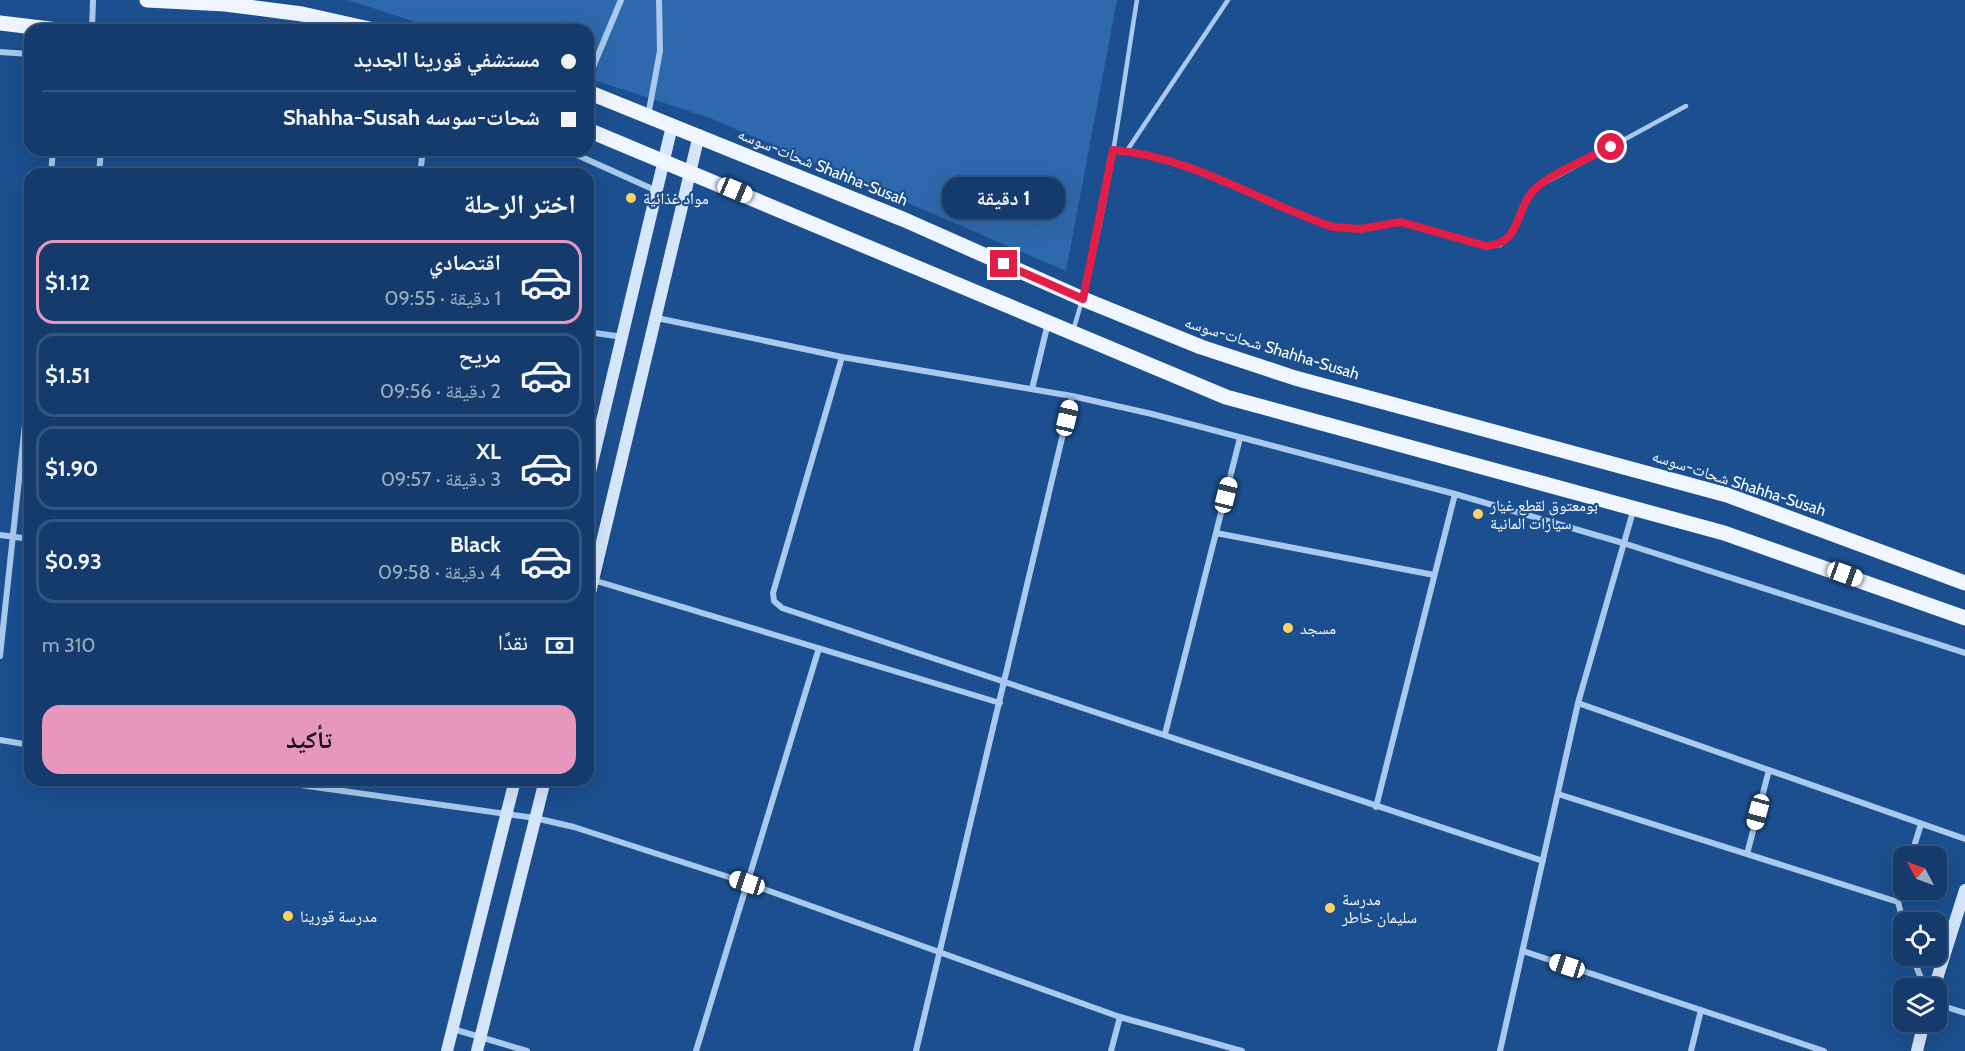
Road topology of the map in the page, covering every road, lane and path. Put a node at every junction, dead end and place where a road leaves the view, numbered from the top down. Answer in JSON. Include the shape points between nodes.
{"nodes":[{"id":1,"x":93,"y":0,"type":"edge"},
{"id":2,"x":147,"y":0,"type":"edge"},
{"id":3,"x":621,"y":0,"type":"edge"},
{"id":4,"x":658,"y":0,"type":"edge"},
{"id":5,"x":1137,"y":0,"type":"edge"},
{"id":6,"x":1228,"y":0,"type":"edge"},
{"id":7,"x":0,"y":23,"type":"edge"},
{"id":8,"x":92,"y":24,"type":"edge"},
{"id":9,"x":347,"y":24,"type":"edge"},
{"id":10,"x":24,"y":26,"type":"edge"},
{"id":11,"x":0,"y":52,"type":"edge"},
{"id":12,"x":24,"y":54,"type":"edge"},
{"id":13,"x":594,"y":65,"type":"edge"},
{"id":14,"x":594,"y":94,"type":"edge"},
{"id":15,"x":1686,"y":106,"type":"dead end"},
{"id":16,"x":648,"y":117,"type":"junction"},
{"id":17,"x":672,"y":126,"type":"junction"},
{"id":18,"x":594,"y":132,"type":"edge"},
{"id":19,"x":699,"y":135,"type":"junction"},
{"id":20,"x":1113,"y":150,"type":"junction"},
{"id":21,"x":1126,"y":152,"type":"junction"},
{"id":22,"x":579,"y":156,"type":"edge"},
{"id":23,"x":664,"y":160,"type":"junction"},
{"id":24,"x":691,"y":171,"type":"junction"},
{"id":25,"x":657,"y":191,"type":"junction"},
{"id":26,"x":1083,"y":299,"type":"junction"},
{"id":27,"x":657,"y":318,"type":"junction"},
{"id":28,"x":1048,"y":323,"type":"junction"},
{"id":29,"x":594,"y":333,"type":"edge"},
{"id":30,"x":1072,"y":333,"type":"junction"},
{"id":31,"x":624,"y":337,"type":"junction"},
{"id":32,"x":842,"y":357,"type":"junction"},
{"id":33,"x":1032,"y":389,"type":"junction"},
{"id":34,"x":1072,"y":396,"type":"junction"},
{"id":35,"x":24,"y":430,"type":"edge"},
{"id":36,"x":1240,"y":438,"type":"junction"},
{"id":37,"x":594,"y":456,"type":"edge"},
{"id":38,"x":1455,"y":494,"type":"junction"},
{"id":39,"x":1634,"y":507,"type":"junction"},
{"id":40,"x":1216,"y":533,"type":"junction"},
{"id":41,"x":0,"y":535,"type":"edge"},
{"id":42,"x":12,"y":537,"type":"junction"},
{"id":43,"x":24,"y":538,"type":"edge"},
{"id":44,"x":1623,"y":543,"type":"junction"},
{"id":45,"x":1434,"y":575,"type":"junction"},
{"id":46,"x":594,"y":576,"type":"edge"},
{"id":47,"x":594,"y":580,"type":"edge"},
{"id":48,"x":1965,"y":583,"type":"edge"},
{"id":49,"x":1965,"y":618,"type":"edge"},
{"id":50,"x":819,"y":648,"type":"junction"},
{"id":51,"x":1965,"y":653,"type":"edge"},
{"id":52,"x":0,"y":656,"type":"edge"},
{"id":53,"x":1005,"y":682,"type":"junction"},
{"id":54,"x":1000,"y":703,"type":"junction"},
{"id":55,"x":1578,"y":703,"type":"junction"},
{"id":56,"x":1165,"y":734,"type":"junction"},
{"id":57,"x":0,"y":740,"type":"edge"},
{"id":58,"x":24,"y":743,"type":"edge"},
{"id":59,"x":1769,"y":770,"type":"junction"},
{"id":60,"x":306,"y":786,"type":"edge"},
{"id":61,"x":513,"y":786,"type":"edge"},
{"id":62,"x":543,"y":786,"type":"edge"},
{"id":63,"x":1558,"y":794,"type":"junction"},
{"id":64,"x":1376,"y":807,"type":"junction"},
{"id":65,"x":506,"y":815,"type":"junction"},
{"id":66,"x":535,"y":818,"type":"junction"},
{"id":67,"x":1921,"y":824,"type":"junction"},
{"id":68,"x":1965,"y":839,"type":"edge"},
{"id":69,"x":1914,"y":846,"type":"edge"},
{"id":70,"x":1747,"y":854,"type":"junction"},
{"id":71,"x":1543,"y":861,"type":"junction"},
{"id":72,"x":747,"y":883,"type":"junction"},
{"id":73,"x":1965,"y":890,"type":"edge"},
{"id":74,"x":1899,"y":902,"type":"joint"},
{"id":75,"x":1901,"y":912,"type":"edge"},
{"id":76,"x":941,"y":951,"type":"junction"},
{"id":77,"x":1523,"y":951,"type":"junction"},
{"id":78,"x":1937,"y":978,"type":"edge"},
{"id":79,"x":1947,"y":1007,"type":"edge"},
{"id":80,"x":1701,"y":1010,"type":"junction"},
{"id":81,"x":1965,"y":1013,"type":"edge"},
{"id":82,"x":1120,"y":1017,"type":"junction"},
{"id":83,"x":453,"y":1029,"type":"junction"},
{"id":84,"x":1922,"y":1032,"type":"edge"},
{"id":85,"x":481,"y":1036,"type":"junction"},
{"id":86,"x":447,"y":1051,"type":"edge"},
{"id":87,"x":477,"y":1051,"type":"edge"},
{"id":88,"x":527,"y":1051,"type":"edge"},
{"id":89,"x":696,"y":1051,"type":"edge"},
{"id":90,"x":916,"y":1051,"type":"edge"},
{"id":91,"x":1111,"y":1051,"type":"edge"},
{"id":92,"x":1242,"y":1051,"type":"edge"},
{"id":93,"x":1500,"y":1051,"type":"edge"},
{"id":94,"x":1691,"y":1051,"type":"edge"},
{"id":95,"x":1824,"y":1051,"type":"edge"},
{"id":96,"x":1917,"y":1051,"type":"edge"}],
"edges":[{"from":1,"to":8,"type":"street"},
{"from":2,"to":9,"type":"main road","via":[[265,9]]},
{"from":3,"to":13,"type":"street"},
{"from":4,"to":16,"type":"street","via":[[660,51]]},
{"from":5,"to":20,"type":"lane"},
{"from":6,"to":21,"type":"lane"},
{"from":7,"to":10,"type":"main road"},
{"from":11,"to":12,"type":"street"},
{"from":14,"to":16,"type":"main road","name":"شحات-سوسه Shahha-Susah"},
{"from":15,"to":21,"type":"lane","via":[[1537,187],[1521,210],[1513,233],[1500,245],[1486,246],[1401,222],[1360,229],[1333,227],[1184,164]]},
{"from":16,"to":17,"type":"main road","name":"شحات-سوسه Shahha-Susah"},
{"from":17,"to":19,"type":"main road","name":"شحات-سوسه Shahha-Susah"},
{"from":17,"to":23,"type":"street"},
{"from":18,"to":23,"type":"main road"},
{"from":19,"to":24,"type":"street"},
{"from":19,"to":26,"type":"main road","name":"شحات-سوسه Shahha-Susah"},
{"from":20,"to":21,"type":"lane"},
{"from":20,"to":26,"type":"lane"},
{"from":22,"to":25,"type":"street"},
{"from":23,"to":24,"type":"main road"},
{"from":23,"to":25,"type":"street"},
{"from":24,"to":27,"type":"street"},
{"from":24,"to":28,"type":"main road"},
{"from":25,"to":31,"type":"street"},
{"from":26,"to":30,"type":"lane"},
{"from":26,"to":48,"type":"main road","name":"شحات-سوسه Shahha-Susah","via":[[1201,347],[1295,378],[1727,495]]},
{"from":27,"to":32,"type":"street"},
{"from":27,"to":46,"type":"street"},
{"from":28,"to":30,"type":"main road"},
{"from":28,"to":33,"type":"street"},
{"from":29,"to":31,"type":"street"},
{"from":30,"to":39,"type":"main road","via":[[1266,409]]},
{"from":31,"to":37,"type":"street"},
{"from":32,"to":33,"type":"street"},
{"from":32,"to":53,"type":"street","via":[[773,593],[774,601],[796,614]]},
{"from":33,"to":34,"type":"street"},
{"from":34,"to":36,"type":"street"},
{"from":34,"to":53,"type":"street"},
{"from":35,"to":42,"type":"street"},
{"from":36,"to":38,"type":"street"},
{"from":36,"to":40,"type":"street"},
{"from":38,"to":44,"type":"street"},
{"from":38,"to":45,"type":"street"},
{"from":39,"to":44,"type":"street"},
{"from":39,"to":49,"type":"main road","via":[[1724,533]]},
{"from":40,"to":45,"type":"street"},
{"from":40,"to":56,"type":"street"},
{"from":41,"to":42,"type":"street"},
{"from":42,"to":43,"type":"street"},
{"from":42,"to":52,"type":"street"},
{"from":44,"to":51,"type":"street"},
{"from":44,"to":55,"type":"street"},
{"from":45,"to":64,"type":"street"},
{"from":47,"to":50,"type":"street"},
{"from":50,"to":54,"type":"street"},
{"from":50,"to":72,"type":"street"},
{"from":53,"to":54,"type":"street"},
{"from":53,"to":56,"type":"street"},
{"from":54,"to":76,"type":"street"},
{"from":55,"to":59,"type":"street"},
{"from":55,"to":63,"type":"street"},
{"from":56,"to":64,"type":"street"},
{"from":57,"to":58,"type":"street"},
{"from":59,"to":67,"type":"street"},
{"from":59,"to":70,"type":"street"},
{"from":60,"to":65,"type":"street"},
{"from":61,"to":65,"type":"street"},
{"from":62,"to":66,"type":"street"},
{"from":63,"to":70,"type":"street"},
{"from":63,"to":71,"type":"street"},
{"from":64,"to":71,"type":"street"},
{"from":65,"to":66,"type":"street"},
{"from":65,"to":83,"type":"street"},
{"from":66,"to":72,"type":"street"},
{"from":66,"to":85,"type":"street"},
{"from":67,"to":68,"type":"street"},
{"from":67,"to":69,"type":"street"},
{"from":70,"to":74,"type":"street"},
{"from":71,"to":77,"type":"street"},
{"from":72,"to":76,"type":"street"},
{"from":72,"to":89,"type":"street"},
{"from":73,"to":78,"type":"street"},
{"from":74,"to":75,"type":"street"},
{"from":76,"to":82,"type":"street"},
{"from":76,"to":90,"type":"street"},
{"from":77,"to":80,"type":"street"},
{"from":77,"to":93,"type":"street"},
{"from":79,"to":81,"type":"street"},
{"from":80,"to":94,"type":"street"},
{"from":80,"to":95,"type":"street"},
{"from":82,"to":91,"type":"street"},
{"from":82,"to":92,"type":"street"},
{"from":83,"to":85,"type":"street"},
{"from":83,"to":86,"type":"street"},
{"from":84,"to":96,"type":"street"},
{"from":85,"to":87,"type":"street"},
{"from":85,"to":88,"type":"street"}]}
